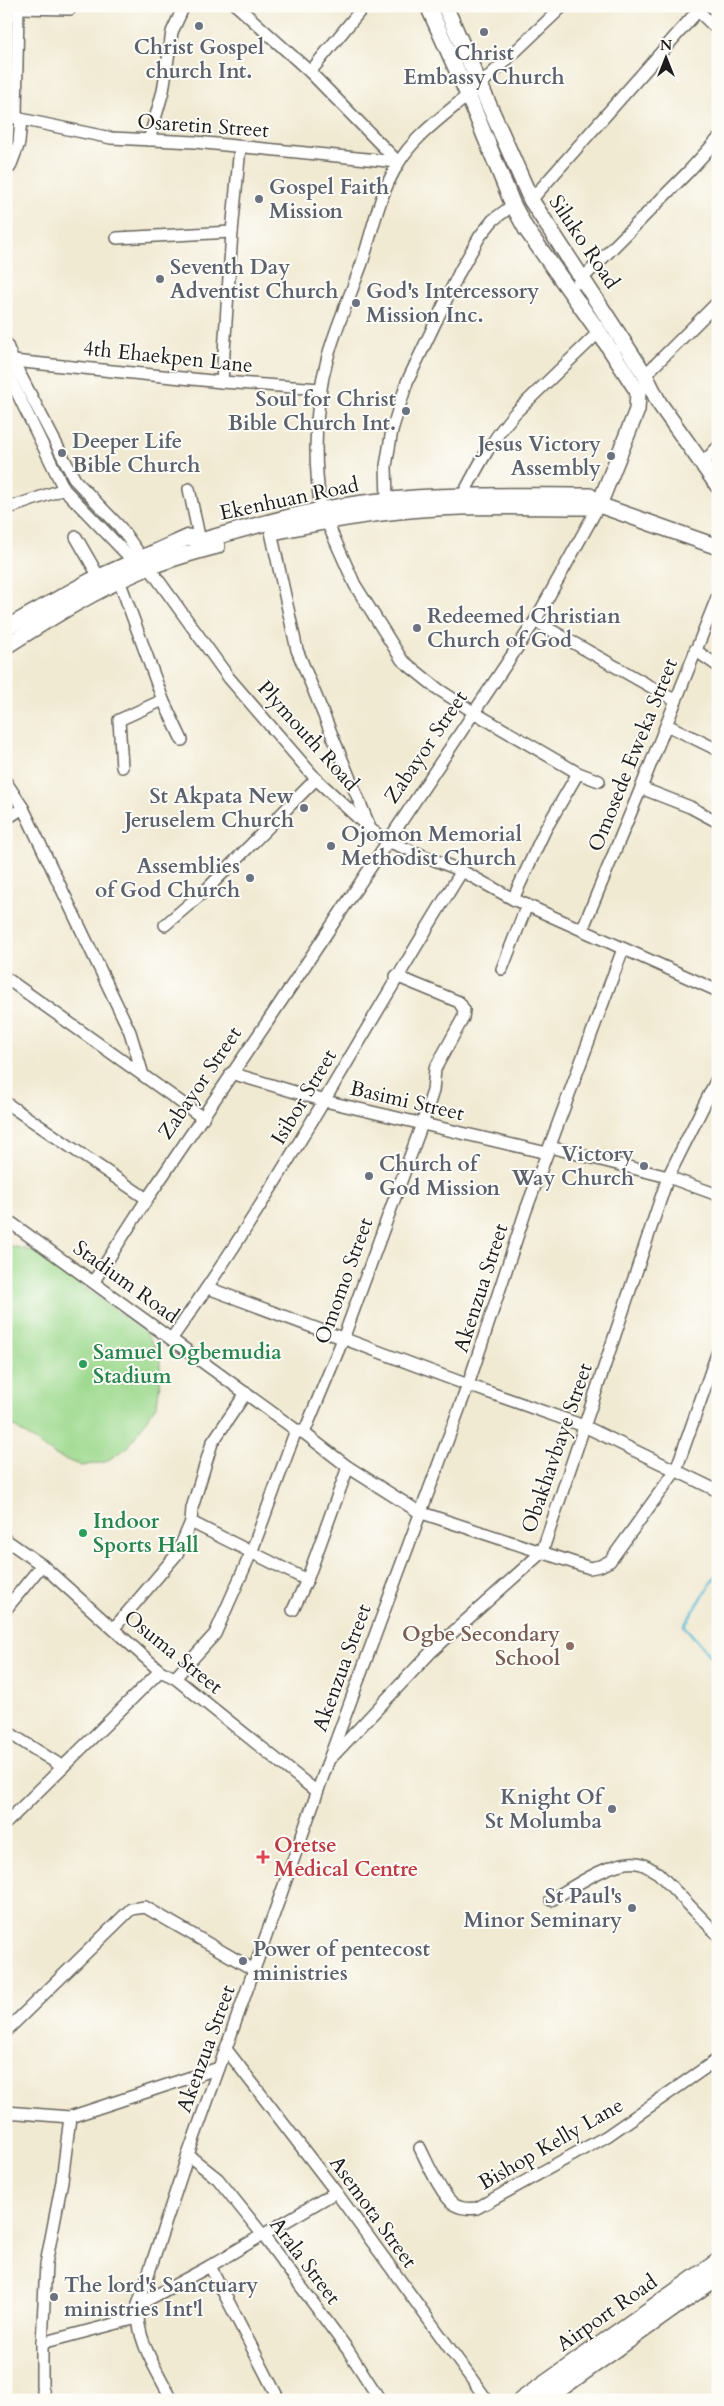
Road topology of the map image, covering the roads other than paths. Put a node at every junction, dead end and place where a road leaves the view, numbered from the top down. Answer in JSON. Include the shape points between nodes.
{"nodes":[{"id":1,"x":184,"y":6,"type":"edge"},
{"id":2,"x":237,"y":6,"type":"edge"},
{"id":3,"x":364,"y":6,"type":"edge"},
{"id":4,"x":428,"y":6,"type":"edge"},
{"id":5,"x":445,"y":6,"type":"edge"},
{"id":6,"x":563,"y":6,"type":"edge"},
{"id":7,"x":18,"y":7,"type":"edge"},
{"id":8,"x":697,"y":8,"type":"edge"},
{"id":9,"x":70,"y":9,"type":"dead end"},
{"id":10,"x":718,"y":30,"type":"edge"},
{"id":11,"x":310,"y":72,"type":"junction"},
{"id":12,"x":480,"y":85,"type":"junction"},
{"id":13,"x":468,"y":95,"type":"junction"},
{"id":14,"x":14,"y":117,"type":"edge"},
{"id":15,"x":718,"y":139,"type":"edge"},
{"id":16,"x":149,"y":140,"type":"junction"},
{"id":17,"x":240,"y":147,"type":"junction"},
{"id":18,"x":398,"y":162,"type":"junction"},
{"id":19,"x":10,"y":167,"type":"dead end"},
{"id":20,"x":531,"y":200,"type":"junction"},
{"id":21,"x":513,"y":205,"type":"junction"},
{"id":22,"x":232,"y":232,"type":"junction"},
{"id":23,"x":117,"y":238,"type":"dead end"},
{"id":24,"x":584,"y":278,"type":"junction"},
{"id":25,"x":569,"y":290,"type":"junction"},
{"id":26,"x":718,"y":302,"type":"edge"},
{"id":27,"x":599,"y":332,"type":"junction"},
{"id":28,"x":6,"y":343,"type":"edge"},
{"id":29,"x":10,"y":366,"type":"edge"},
{"id":30,"x":645,"y":375,"type":"junction"},
{"id":31,"x":222,"y":382,"type":"junction"},
{"id":32,"x":320,"y":389,"type":"junction"},
{"id":33,"x":638,"y":392,"type":"joint"},
{"id":34,"x":718,"y":447,"type":"edge"},
{"id":35,"x":702,"y":464,"type":"junction"},
{"id":36,"x":718,"y":486,"type":"edge"},
{"id":37,"x":189,"y":489,"type":"dead end"},
{"id":38,"x":64,"y":490,"type":"junction"},
{"id":39,"x":462,"y":495,"type":"junction"},
{"id":40,"x":387,"y":501,"type":"junction"},
{"id":41,"x":599,"y":505,"type":"junction"},
{"id":42,"x":6,"y":509,"type":"edge"},
{"id":43,"x":324,"y":515,"type":"junction"},
{"id":44,"x":271,"y":532,"type":"junction"},
{"id":45,"x":76,"y":537,"type":"dead end"},
{"id":46,"x":200,"y":541,"type":"junction"},
{"id":47,"x":718,"y":547,"type":"edge"},
{"id":48,"x":144,"y":566,"type":"junction"},
{"id":49,"x":99,"y":577,"type":"junction"},
{"id":50,"x":119,"y":580,"type":"junction"},
{"id":51,"x":718,"y":595,"type":"edge"},
{"id":52,"x":535,"y":621,"type":"junction"},
{"id":53,"x":7,"y":627,"type":"edge"},
{"id":54,"x":6,"y":646,"type":"edge"},
{"id":55,"x":695,"y":650,"type":"junction"},
{"id":56,"x":718,"y":666,"type":"edge"},
{"id":57,"x":163,"y":700,"type":"junction"},
{"id":58,"x":676,"y":701,"type":"junction"},
{"id":59,"x":475,"y":713,"type":"junction"},
{"id":60,"x":666,"y":725,"type":"junction"},
{"id":61,"x":182,"y":740,"type":"dead end"},
{"id":62,"x":718,"y":750,"type":"edge"},
{"id":63,"x":122,"y":767,"type":"dead end"},
{"id":64,"x":578,"y":773,"type":"junction"},
{"id":65,"x":316,"y":779,"type":"junction"},
{"id":66,"x":599,"y":781,"type":"dead end"},
{"id":67,"x":6,"y":782,"type":"edge"},
{"id":68,"x":641,"y":788,"type":"junction"},
{"id":69,"x":23,"y":808,"type":"junction"},
{"id":70,"x":6,"y":820,"type":"edge"},
{"id":71,"x":718,"y":822,"type":"edge"},
{"id":72,"x":370,"y":829,"type":"junction"},
{"id":73,"x":387,"y":841,"type":"junction"},
{"id":74,"x":462,"y":871,"type":"junction"},
{"id":75,"x":513,"y":899,"type":"junction"},
{"id":76,"x":527,"y":905,"type":"junction"},
{"id":77,"x":165,"y":925,"type":"dead end"},
{"id":78,"x":582,"y":930,"type":"junction"},
{"id":79,"x":623,"y":949,"type":"junction"},
{"id":80,"x":502,"y":969,"type":"dead end"},
{"id":81,"x":396,"y":976,"type":"junction"},
{"id":82,"x":6,"y":978,"type":"edge"},
{"id":83,"x":718,"y":991,"type":"edge"},
{"id":84,"x":231,"y":1073,"type":"junction"},
{"id":85,"x":143,"y":1075,"type":"junction"},
{"id":86,"x":718,"y":1077,"type":"edge"},
{"id":87,"x":325,"y":1100,"type":"junction"},
{"id":88,"x":6,"y":1102,"type":"edge"},
{"id":89,"x":203,"y":1118,"type":"junction"},
{"id":90,"x":422,"y":1124,"type":"junction"},
{"id":91,"x":548,"y":1150,"type":"junction"},
{"id":92,"x":668,"y":1177,"type":"junction"},
{"id":93,"x":718,"y":1195,"type":"edge"},
{"id":94,"x":147,"y":1199,"type":"junction"},
{"id":95,"x":6,"y":1219,"type":"edge"},
{"id":96,"x":94,"y":1281,"type":"junction"},
{"id":97,"x":208,"y":1288,"type":"junction"},
{"id":98,"x":172,"y":1338,"type":"junction"},
{"id":99,"x":343,"y":1340,"type":"junction"},
{"id":100,"x":718,"y":1350,"type":"edge"},
{"id":101,"x":468,"y":1386,"type":"junction"},
{"id":102,"x":246,"y":1393,"type":"junction"},
{"id":103,"x":584,"y":1426,"type":"junction"},
{"id":104,"x":300,"y":1432,"type":"junction"},
{"id":105,"x":348,"y":1467,"type":"junction"},
{"id":106,"x":676,"y":1470,"type":"junction"},
{"id":107,"x":718,"y":1491,"type":"edge"},
{"id":108,"x":419,"y":1512,"type":"junction"},
{"id":109,"x":191,"y":1522,"type":"junction"},
{"id":110,"x":6,"y":1540,"type":"edge"},
{"id":111,"x":542,"y":1552,"type":"junction"},
{"id":112,"x":250,"y":1553,"type":"junction"},
{"id":113,"x":42,"y":1565,"type":"junction"},
{"id":114,"x":307,"y":1580,"type":"junction"},
{"id":115,"x":6,"y":1609,"type":"edge"},
{"id":116,"x":293,"y":1610,"type":"dead end"},
{"id":117,"x":114,"y":1628,"type":"junction"},
{"id":118,"x":160,"y":1671,"type":"junction"},
{"id":119,"x":175,"y":1678,"type":"junction"},
{"id":120,"x":6,"y":1731,"type":"edge"},
{"id":121,"x":328,"y":1762,"type":"junction"},
{"id":122,"x":63,"y":1767,"type":"junction"},
{"id":123,"x":317,"y":1792,"type":"junction"},
{"id":124,"x":11,"y":1815,"type":"edge"},
{"id":125,"x":6,"y":1823,"type":"edge"},
{"id":126,"x":551,"y":1900,"type":"dead end"},
{"id":127,"x":718,"y":1935,"type":"edge"},
{"id":128,"x":254,"y":1970,"type":"junction"},
{"id":129,"x":6,"y":2031,"type":"edge"},
{"id":130,"x":226,"y":2049,"type":"junction"},
{"id":131,"x":718,"y":2059,"type":"edge"},
{"id":132,"x":219,"y":2068,"type":"junction"},
{"id":133,"x":6,"y":2112,"type":"edge"},
{"id":134,"x":70,"y":2117,"type":"junction"},
{"id":135,"x":420,"y":2148,"type":"dead end"},
{"id":136,"x":188,"y":2155,"type":"junction"},
{"id":137,"x":336,"y":2192,"type":"junction"},
{"id":138,"x":262,"y":2234,"type":"junction"},
{"id":139,"x":718,"y":2261,"type":"edge"},
{"id":140,"x":210,"y":2266,"type":"junction"},
{"id":141,"x":718,"y":2277,"type":"edge"},
{"id":142,"x":138,"y":2305,"type":"junction"},
{"id":143,"x":137,"y":2318,"type":"junction"},
{"id":144,"x":42,"y":2342,"type":"junction"},
{"id":145,"x":46,"y":2400,"type":"edge"},
{"id":146,"x":172,"y":2400,"type":"edge"},
{"id":147,"x":278,"y":2400,"type":"edge"},
{"id":148,"x":380,"y":2400,"type":"edge"},
{"id":149,"x":487,"y":2400,"type":"edge"},
{"id":150,"x":521,"y":2400,"type":"edge"},
{"id":151,"x":545,"y":2400,"type":"edge"}],
"edges":[{"from":1,"to":16,"type":"street","via":[[172,32],[163,91]]},
{"from":2,"to":11,"type":"street"},
{"from":3,"to":11,"type":"street"},
{"from":4,"to":13,"type":"main road","name":"Siluko Road"},
{"from":5,"to":12,"type":"main road","name":"Siluko Road"},
{"from":6,"to":12,"type":"street"},
{"from":7,"to":9,"type":"street"},
{"from":7,"to":14,"type":"street"},
{"from":8,"to":10,"type":"street"},
{"from":8,"to":20,"type":"street"},
{"from":11,"to":18,"type":"street"},
{"from":12,"to":20,"type":"main road","name":"Siluko Road"},
{"from":13,"to":18,"type":"street"},
{"from":13,"to":21,"type":"main road","name":"Siluko Road"},
{"from":14,"to":16,"type":"street","name":"Osaretin Street","via":[[111,138]]},
{"from":14,"to":19,"type":"street","via":[[19,143]]},
{"from":15,"to":24,"type":"street"},
{"from":16,"to":17,"type":"street","name":"Osaretin Street"},
{"from":17,"to":18,"type":"street","name":"Osaretin Street"},
{"from":17,"to":22,"type":"street"},
{"from":18,"to":32,"type":"street","via":[[381,196]]},
{"from":20,"to":24,"type":"main road","name":"Siluko Road"},
{"from":21,"to":25,"type":"main road","name":"Siluko Road"},
{"from":21,"to":40,"type":"street","via":[[493,220],[480,236],[407,382],[392,430],[386,466]]},
{"from":22,"to":23,"type":"street"},
{"from":22,"to":31,"type":"street"},
{"from":24,"to":25,"type":"street"},
{"from":24,"to":30,"type":"main road","name":"Siluko Road"},
{"from":25,"to":27,"type":"main road","name":"Siluko Road"},
{"from":26,"to":30,"type":"street"},
{"from":27,"to":33,"type":"main road","name":"Siluko Road"},
{"from":27,"to":39,"type":"street","via":[[515,412],[489,446]]},
{"from":28,"to":29,"type":"street"},
{"from":29,"to":31,"type":"street","name":"4th Ehaekpen Lane"},
{"from":29,"to":38,"type":"street"},
{"from":29,"to":48,"type":"street","via":[[75,480],[120,527]]},
{"from":30,"to":35,"type":"main road","name":"Siluko Road","via":[[659,403]]},
{"from":31,"to":32,"type":"street","name":"4th Ehaekpen Lane"},
{"from":32,"to":43,"type":"street","via":[[315,423],[317,482]]},
{"from":33,"to":41,"type":"main road","name":"Zabayor Street","via":[[637,410]]},
{"from":34,"to":35,"type":"street"},
{"from":35,"to":36,"type":"main road","name":"Siluko Road"},
{"from":37,"to":46,"type":"street"},
{"from":38,"to":42,"type":"street"},
{"from":38,"to":48,"type":"street"},
{"from":39,"to":40,"type":"main road","name":"Ekenhuan Road"},
{"from":39,"to":41,"type":"main road","name":"Ekenhuan Road","via":[[590,496]]},
{"from":40,"to":43,"type":"main road","name":"Ekenhuan Road"},
{"from":41,"to":43,"type":"main road","name":"Ekenhuan Road","via":[[461,507]]},
{"from":41,"to":47,"type":"main road","name":"Ekenhuan Road"},
{"from":41,"to":52,"type":"street","name":"Zabayor Street"},
{"from":43,"to":44,"type":"main road","name":"Ekenhuan Road"},
{"from":43,"to":46,"type":"main road","name":"Ekenhuan Road"},
{"from":43,"to":59,"type":"street","via":[[355,585],[402,660]]},
{"from":44,"to":48,"type":"main road","name":"Ekenhuan Road"},
{"from":44,"to":72,"type":"street","via":[[297,650]]},
{"from":45,"to":49,"type":"street"},
{"from":46,"to":48,"type":"main road","name":"Ekenhuan Road","via":[[189,537]]},
{"from":48,"to":49,"type":"main road","name":"Ekenhuan Road"},
{"from":48,"to":50,"type":"main road","name":"Ekenhuan Road"},
{"from":48,"to":65,"type":"street","name":"Plymouth Road","via":[[229,678]]},
{"from":49,"to":53,"type":"main road","name":"Ekenhuan Road"},
{"from":50,"to":54,"type":"main road","name":"Ekenhuan Road"},
{"from":50,"to":57,"type":"street"},
{"from":51,"to":55,"type":"street","name":"Omosede Eweka Street"},
{"from":52,"to":58,"type":"street"},
{"from":52,"to":59,"type":"street","name":"Zabayor Street"},
{"from":55,"to":56,"type":"street"},
{"from":55,"to":58,"type":"street","name":"Omosede Eweka Street"},
{"from":57,"to":61,"type":"street"},
{"from":57,"to":63,"type":"street","via":[[119,720]]},
{"from":58,"to":60,"type":"street","name":"Omosede Eweka Street"},
{"from":59,"to":64,"type":"street"},
{"from":59,"to":73,"type":"street","name":"Zabayor Street"},
{"from":60,"to":62,"type":"street"},
{"from":60,"to":68,"type":"street","name":"Omosede Eweka Street"},
{"from":64,"to":66,"type":"street"},
{"from":64,"to":75,"type":"street","via":[[545,830]]},
{"from":65,"to":72,"type":"street","name":"Plymouth Road"},
{"from":65,"to":77,"type":"street","via":[[206,889]]},
{"from":67,"to":69,"type":"street"},
{"from":68,"to":71,"type":"street","via":[[690,806]]},
{"from":68,"to":78,"type":"street","name":"Omosede Eweka Street"},
{"from":69,"to":70,"type":"street"},
{"from":69,"to":85,"type":"street","via":[[130,1032]]},
{"from":72,"to":73,"type":"street","name":"Plymouth Road"},
{"from":73,"to":74,"type":"street","name":"Plymouth Road"},
{"from":73,"to":84,"type":"street","name":"Zabayor Street"},
{"from":74,"to":75,"type":"street","name":"Plymouth Road"},
{"from":74,"to":81,"type":"street","name":"Isibor Street"},
{"from":75,"to":76,"type":"street","name":"Plymouth Road"},
{"from":76,"to":78,"type":"street","name":"Plymouth Road"},
{"from":76,"to":80,"type":"street"},
{"from":78,"to":79,"type":"street","name":"Plymouth Road"},
{"from":79,"to":83,"type":"street","name":"Plymouth Road"},
{"from":79,"to":91,"type":"street","name":"Akenzua Street"},
{"from":81,"to":87,"type":"street","name":"Isibor Street"},
{"from":81,"to":90,"type":"street","name":"Omomo Street","via":[[459,1002],[464,1010],[463,1018],[436,1069],[433,1091]]},
{"from":82,"to":85,"type":"street"},
{"from":84,"to":87,"type":"street","name":"Basimi Street"},
{"from":84,"to":89,"type":"street","name":"Zabayor Street"},
{"from":85,"to":89,"type":"street"},
{"from":86,"to":92,"type":"street","name":"Obakhavbaye Street"},
{"from":87,"to":90,"type":"street","name":"Basimi Street"},
{"from":87,"to":97,"type":"street","name":"Isibor Street"},
{"from":88,"to":94,"type":"street"},
{"from":89,"to":94,"type":"street","name":"Zabayor Street"},
{"from":90,"to":91,"type":"street","name":"Basimi Street"},
{"from":90,"to":99,"type":"street","name":"Omomo Street"},
{"from":91,"to":92,"type":"street","name":"Basimi Street"},
{"from":91,"to":101,"type":"street","name":"Akenzua Street"},
{"from":92,"to":93,"type":"street","name":"Basimi Street"},
{"from":92,"to":103,"type":"street","name":"Obakhavbaye Street"},
{"from":94,"to":96,"type":"street","name":"Zabayor Street"},
{"from":95,"to":96,"type":"street","name":"Stadium Road"},
{"from":96,"to":98,"type":"street","name":"Stadium Road"},
{"from":97,"to":98,"type":"street","name":"Isibor Street"},
{"from":97,"to":99,"type":"street"},
{"from":98,"to":102,"type":"street","name":"Stadium Road"},
{"from":99,"to":101,"type":"street"},
{"from":99,"to":104,"type":"street","name":"Omomo Street"},
{"from":100,"to":106,"type":"street","name":"Stadium Road"},
{"from":101,"to":103,"type":"street"},
{"from":101,"to":108,"type":"street","name":"Akenzua Street"},
{"from":102,"to":104,"type":"street","name":"Stadium Road"},
{"from":102,"to":109,"type":"street","via":[[212,1443],[192,1508]]},
{"from":103,"to":106,"type":"street"},
{"from":103,"to":111,"type":"street","name":"Obakhavbaye Street"},
{"from":104,"to":105,"type":"street","name":"Stadium Road"},
{"from":104,"to":112,"type":"street","name":"Omomo Street"},
{"from":105,"to":108,"type":"street","name":"Stadium Road"},
{"from":105,"to":114,"type":"street"},
{"from":106,"to":107,"type":"street"},
{"from":106,"to":111,"type":"street","name":"Stadium Road","via":[[610,1560],[590,1568]]},
{"from":108,"to":111,"type":"street","name":"Stadium Road"},
{"from":108,"to":121,"type":"street","name":"Akenzua Street"},
{"from":109,"to":112,"type":"street"},
{"from":109,"to":117,"type":"street","via":[[177,1554]]},
{"from":110,"to":113,"type":"street","name":"Osuma Street"},
{"from":111,"to":121,"type":"street","name":"Obakhavbaye Street","via":[[431,1652]]},
{"from":112,"to":114,"type":"street"},
{"from":112,"to":119,"type":"street","name":"Omomo Street","via":[[215,1634]]},
{"from":113,"to":115,"type":"street"},
{"from":113,"to":117,"type":"street","name":"Osuma Street"},
{"from":114,"to":116,"type":"street"},
{"from":117,"to":118,"type":"street","name":"Osuma Street"},
{"from":118,"to":119,"type":"street","name":"Osuma Street"},
{"from":118,"to":122,"type":"street"},
{"from":119,"to":123,"type":"street","name":"Osuma Street"},
{"from":120,"to":122,"type":"street"},
{"from":121,"to":123,"type":"street","name":"Akenzua Street"},
{"from":122,"to":124,"type":"street"},
{"from":123,"to":128,"type":"street","name":"Akenzua Street"},
{"from":124,"to":125,"type":"street"},
{"from":126,"to":127,"type":"street","via":[[614,1866],[636,1863],[648,1866],[658,1874]]},
{"from":128,"to":129,"type":"street","via":[[145,1907],[137,1907],[131,1909]]},
{"from":128,"to":130,"type":"street","name":"Akenzua Street"},
{"from":130,"to":132,"type":"street","name":"Akenzua Street"},
{"from":130,"to":137,"type":"street","name":"Asemota Street"},
{"from":131,"to":135,"type":"street","name":"Bishop Kelly Lane","via":[[601,2140],[477,2208],[465,2209],[454,2204]]},
{"from":132,"to":134,"type":"street"},
{"from":132,"to":136,"type":"street","name":"Akenzua Street"},
{"from":133,"to":134,"type":"street"},
{"from":134,"to":144,"type":"street","via":[[46,2264]]},
{"from":136,"to":138,"type":"street","name":"Arala Street","via":[[218,2179]]},
{"from":136,"to":142,"type":"street","name":"Akenzua Street"},
{"from":137,"to":138,"type":"street"},
{"from":137,"to":149,"type":"street","name":"Asemota Street"},
{"from":138,"to":140,"type":"street"},
{"from":138,"to":148,"type":"street","name":"Arala Street","via":[[348,2350]]},
{"from":139,"to":150,"type":"main road","name":"Airport Road"},
{"from":140,"to":142,"type":"street"},
{"from":140,"to":147,"type":"street"},
{"from":141,"to":151,"type":"main road","name":"Airport Road"},
{"from":142,"to":143,"type":"street","name":"Akenzua Street"},
{"from":143,"to":144,"type":"street"},
{"from":143,"to":146,"type":"street","name":"Akenzua Street","via":[[142,2340]]},
{"from":144,"to":145,"type":"street","via":[[42,2386]]}]}
